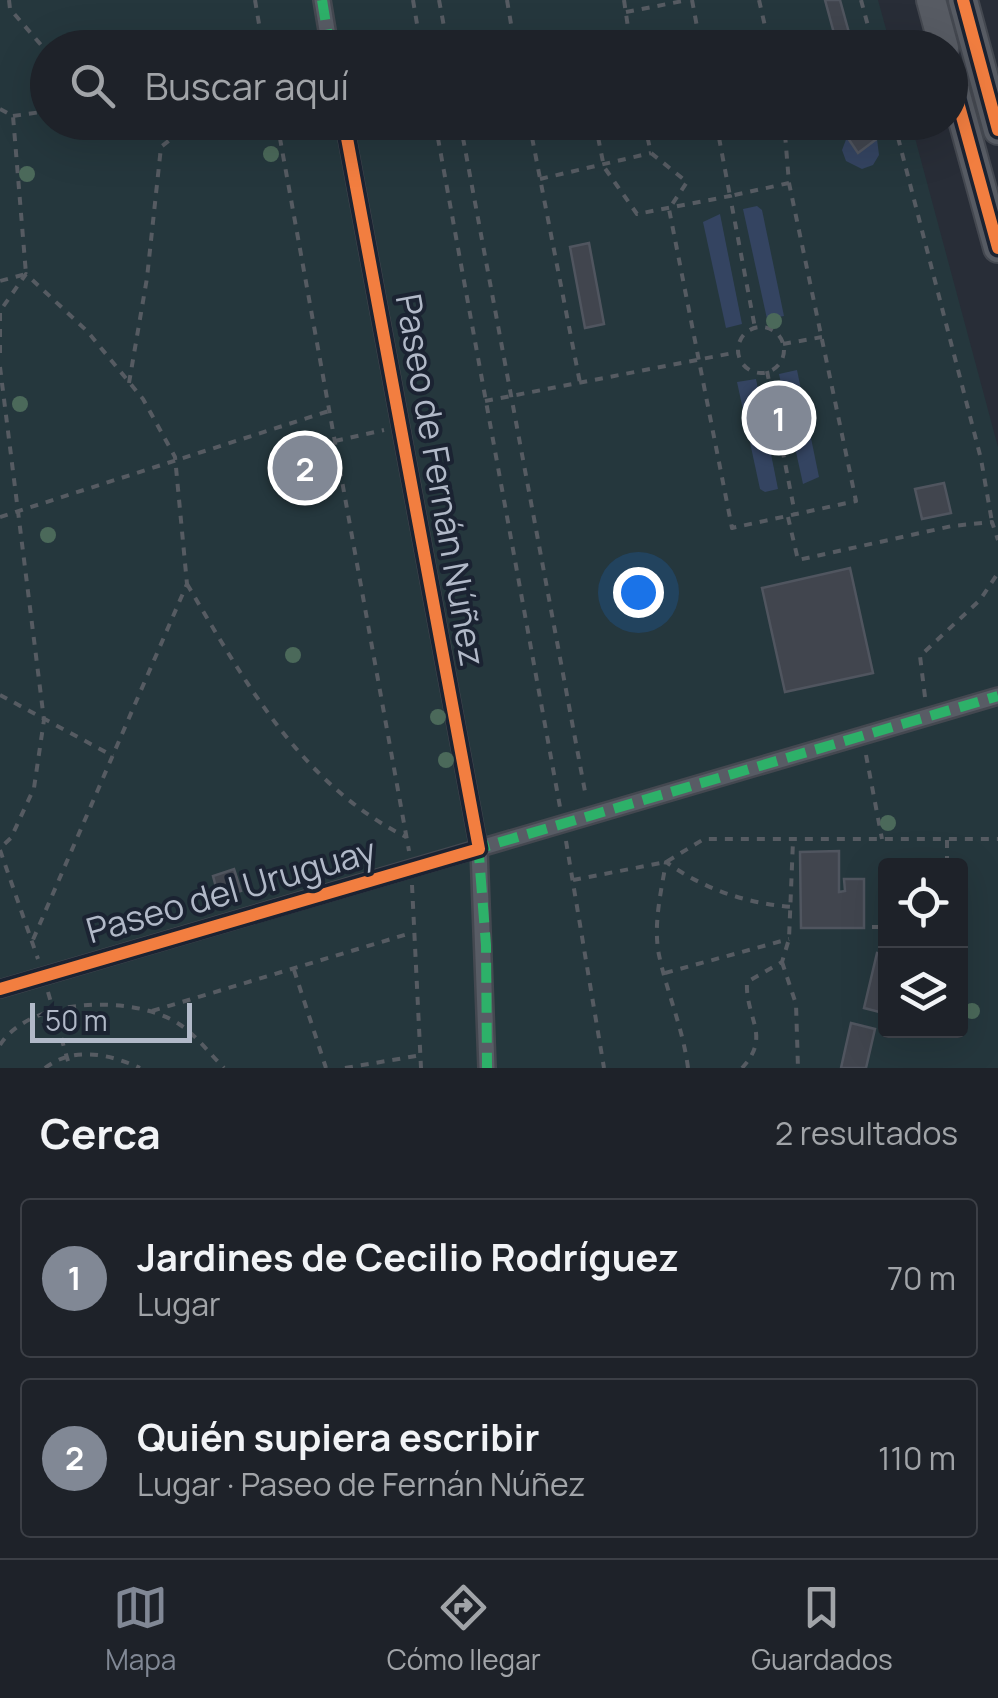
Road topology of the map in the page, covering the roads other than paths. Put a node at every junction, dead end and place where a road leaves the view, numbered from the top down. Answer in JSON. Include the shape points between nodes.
{"nodes":[{"id":1,"x":322,"y":0,"type":"edge"},
{"id":2,"x":931,"y":0,"type":"edge"},
{"id":3,"x":962,"y":0,"type":"edge"},
{"id":4,"x":327,"y":30,"type":"edge"},
{"id":5,"x":939,"y":30,"type":"edge"},
{"id":6,"x":998,"y":130,"type":"edge"},
{"id":7,"x":968,"y":138,"type":"edge"},
{"id":8,"x":347,"y":140,"type":"edge"},
{"id":9,"x":998,"y":248,"type":"edge"},
{"id":10,"x":998,"y":696,"type":"edge"},
{"id":11,"x":479,"y":849,"type":"junction"},
{"id":12,"x":0,"y":989,"type":"edge"},
{"id":13,"x":487,"y":1068,"type":"edge"}],
"edges":[{"from":1,"to":4,"type":"street"},
{"from":2,"to":5,"type":"main road"},
{"from":3,"to":6,"type":"main road"},
{"from":7,"to":9,"type":"main road"},
{"from":8,"to":11,"type":"street","name":"Paseo de Fernán Núñez"},
{"from":10,"to":11,"type":"street","name":"Paseo del Uruguay"},
{"from":11,"to":12,"type":"street","name":"Paseo del Uruguay"},
{"from":11,"to":13,"type":"street","name":"Paseo de Fernán Núñez"}]}
